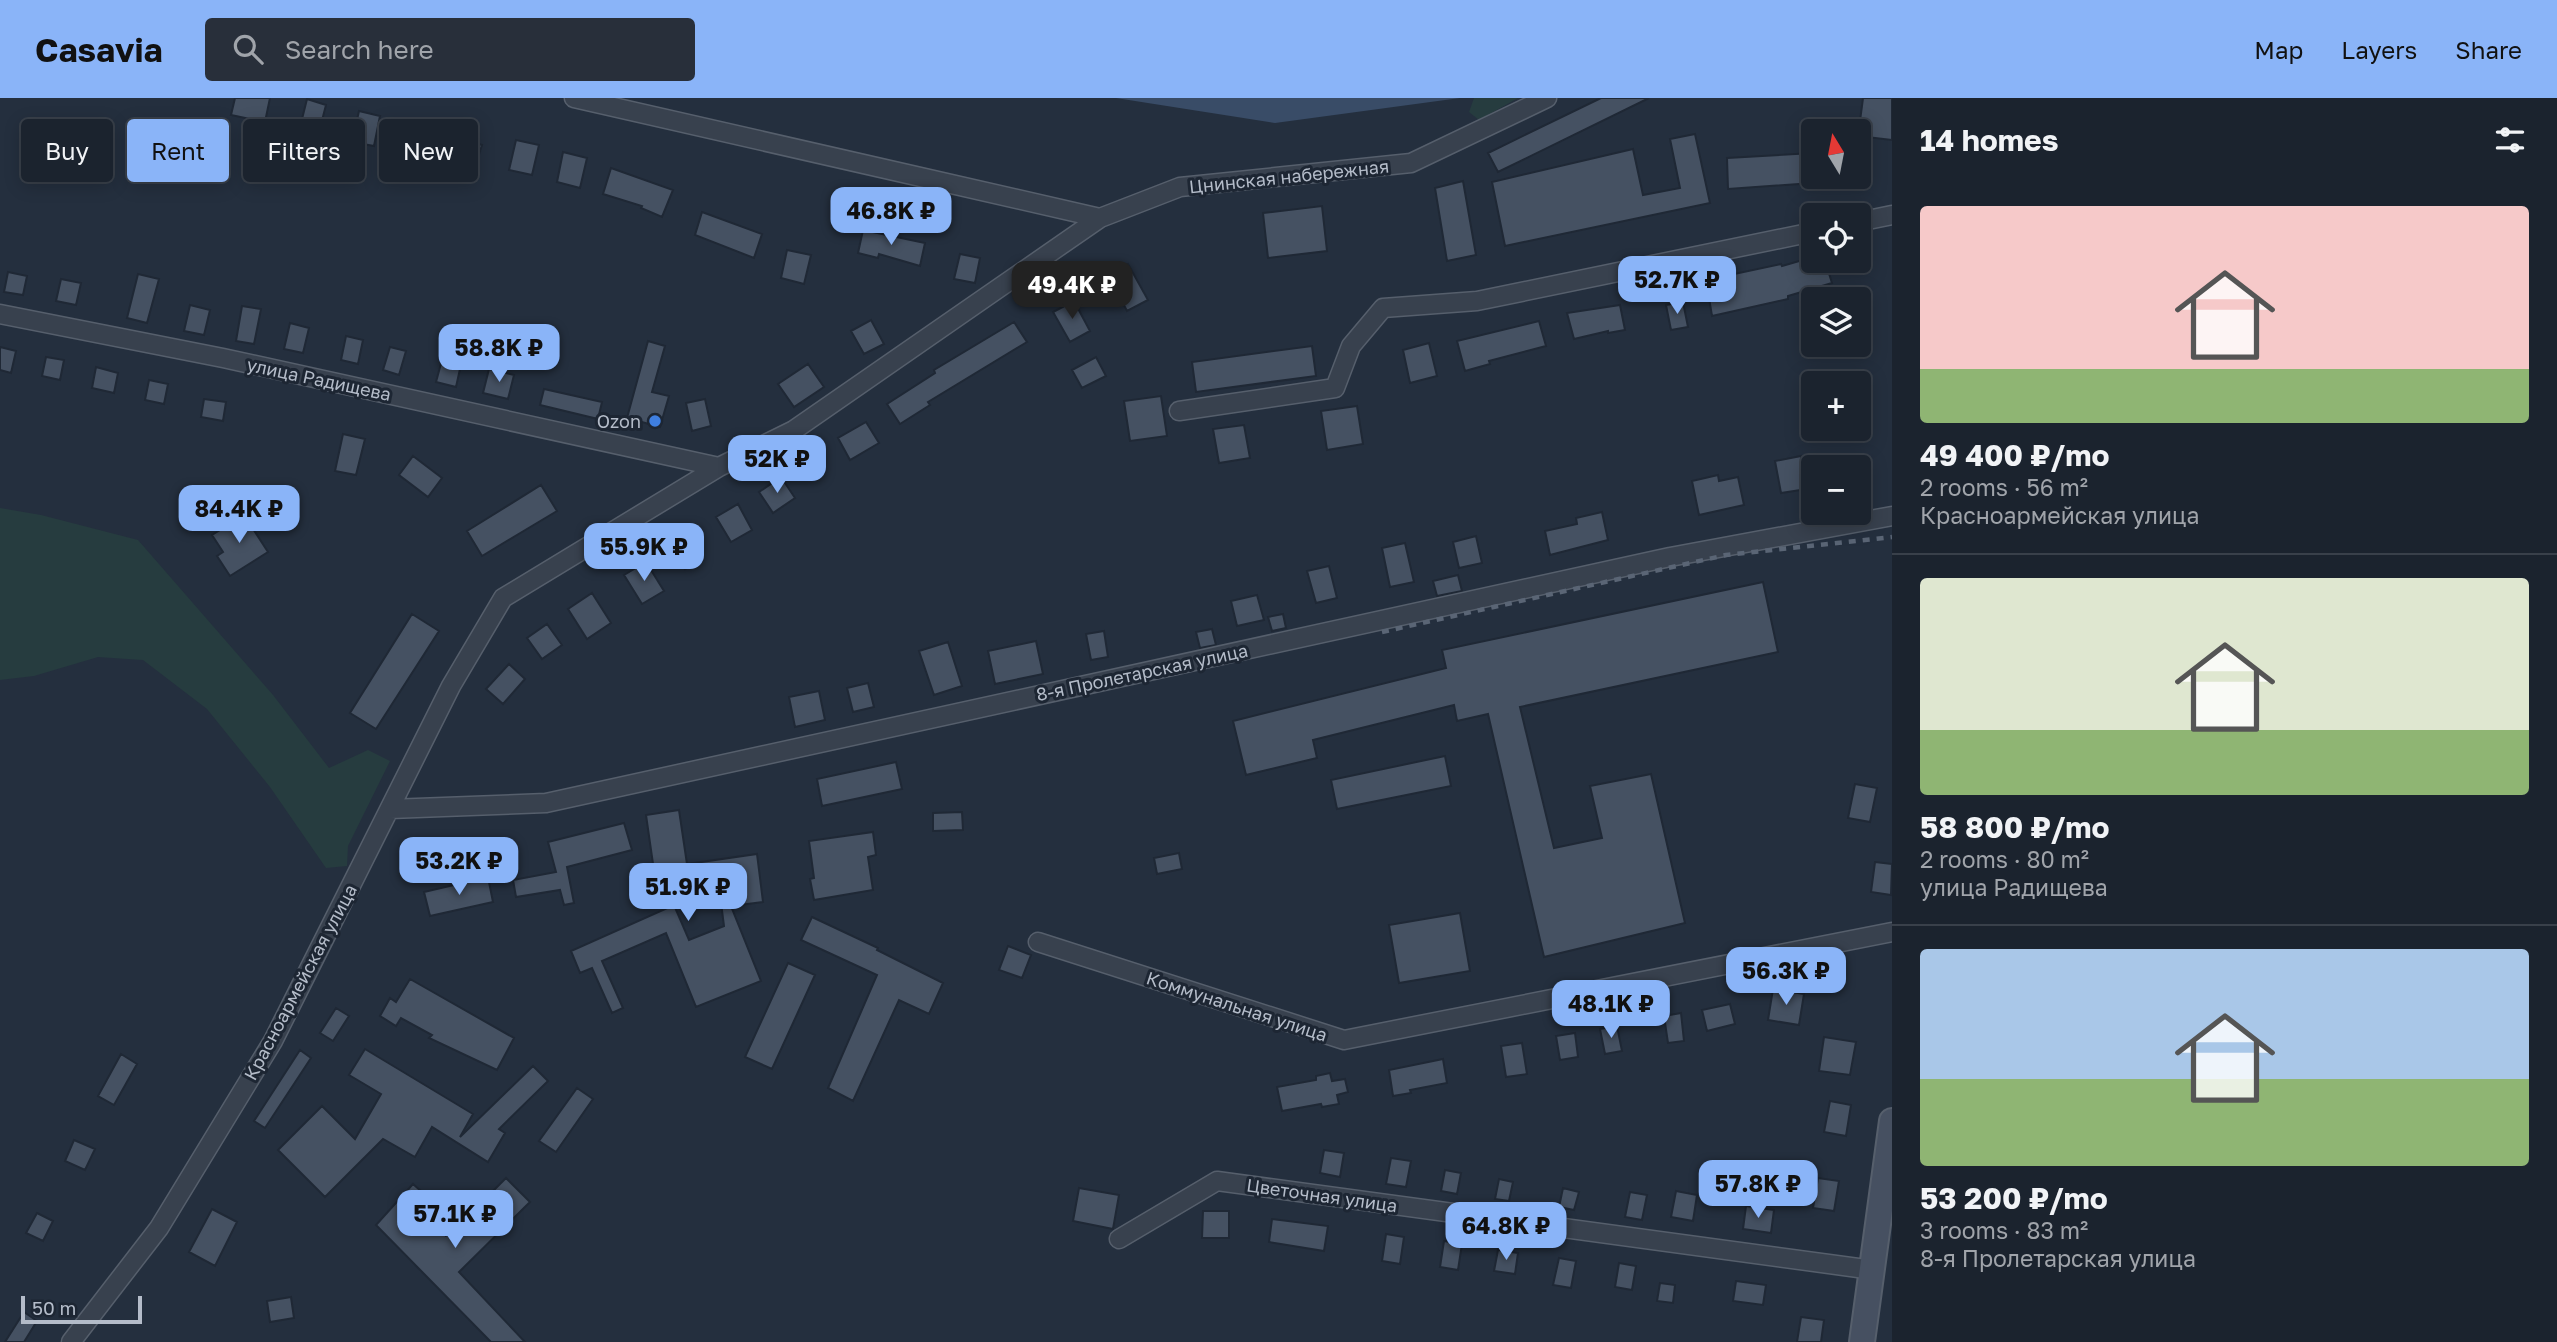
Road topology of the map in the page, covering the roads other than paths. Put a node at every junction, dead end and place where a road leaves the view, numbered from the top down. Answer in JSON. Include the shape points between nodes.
{"nodes":[{"id":1,"x":574,"y":98,"type":"edge"},
{"id":2,"x":1547,"y":98,"type":"edge"},
{"id":3,"x":1892,"y":215,"type":"edge"},
{"id":4,"x":1100,"y":218,"type":"junction"},
{"id":5,"x":1871,"y":219,"type":"edge"},
{"id":6,"x":1801,"y":234,"type":"edge"},
{"id":7,"x":0,"y":314,"type":"edge"},
{"id":8,"x":1179,"y":411,"type":"dead end"},
{"id":9,"x":719,"y":467,"type":"junction"},
{"id":10,"x":1892,"y":516,"type":"edge"},
{"id":11,"x":390,"y":809,"type":"junction"},
{"id":12,"x":1892,"y":932,"type":"edge"},
{"id":13,"x":1038,"y":942,"type":"dead end"},
{"id":14,"x":1892,"y":1121,"type":"edge"},
{"id":15,"x":1119,"y":1239,"type":"dead end"},
{"id":16,"x":1873,"y":1270,"type":"junction"},
{"id":17,"x":71,"y":1342,"type":"edge"},
{"id":18,"x":1862,"y":1342,"type":"edge"}],
"edges":[{"from":1,"to":4,"type":"street"},
{"from":2,"to":4,"type":"street","name":"Цнинская набережная","via":[[1411,163],[1180,187]]},
{"from":3,"to":5,"type":"street"},
{"from":4,"to":9,"type":"street","name":"Красноармейская улица","via":[[794,430]]},
{"from":6,"to":8,"type":"street","via":[[1477,301],[1383,308],[1351,346],[1335,388]]},
{"from":7,"to":9,"type":"street","name":"улица Радищева"},
{"from":9,"to":11,"type":"street","name":"Красноармейская улица","via":[[503,598],[451,686]]},
{"from":10,"to":11,"type":"street","name":"8-я Пролетарская улица","via":[[1670,557],[546,803]]},
{"from":11,"to":17,"type":"street","name":"Красноармейская улица","via":[[273,1041],[159,1228]]},
{"from":12,"to":13,"type":"street","name":"Коммунальная улица","via":[[1344,1040]]},
{"from":14,"to":16,"type":"main road"},
{"from":15,"to":16,"type":"street","name":"Цветочная улица","via":[[1217,1181]]},
{"from":16,"to":18,"type":"main road"}]}
